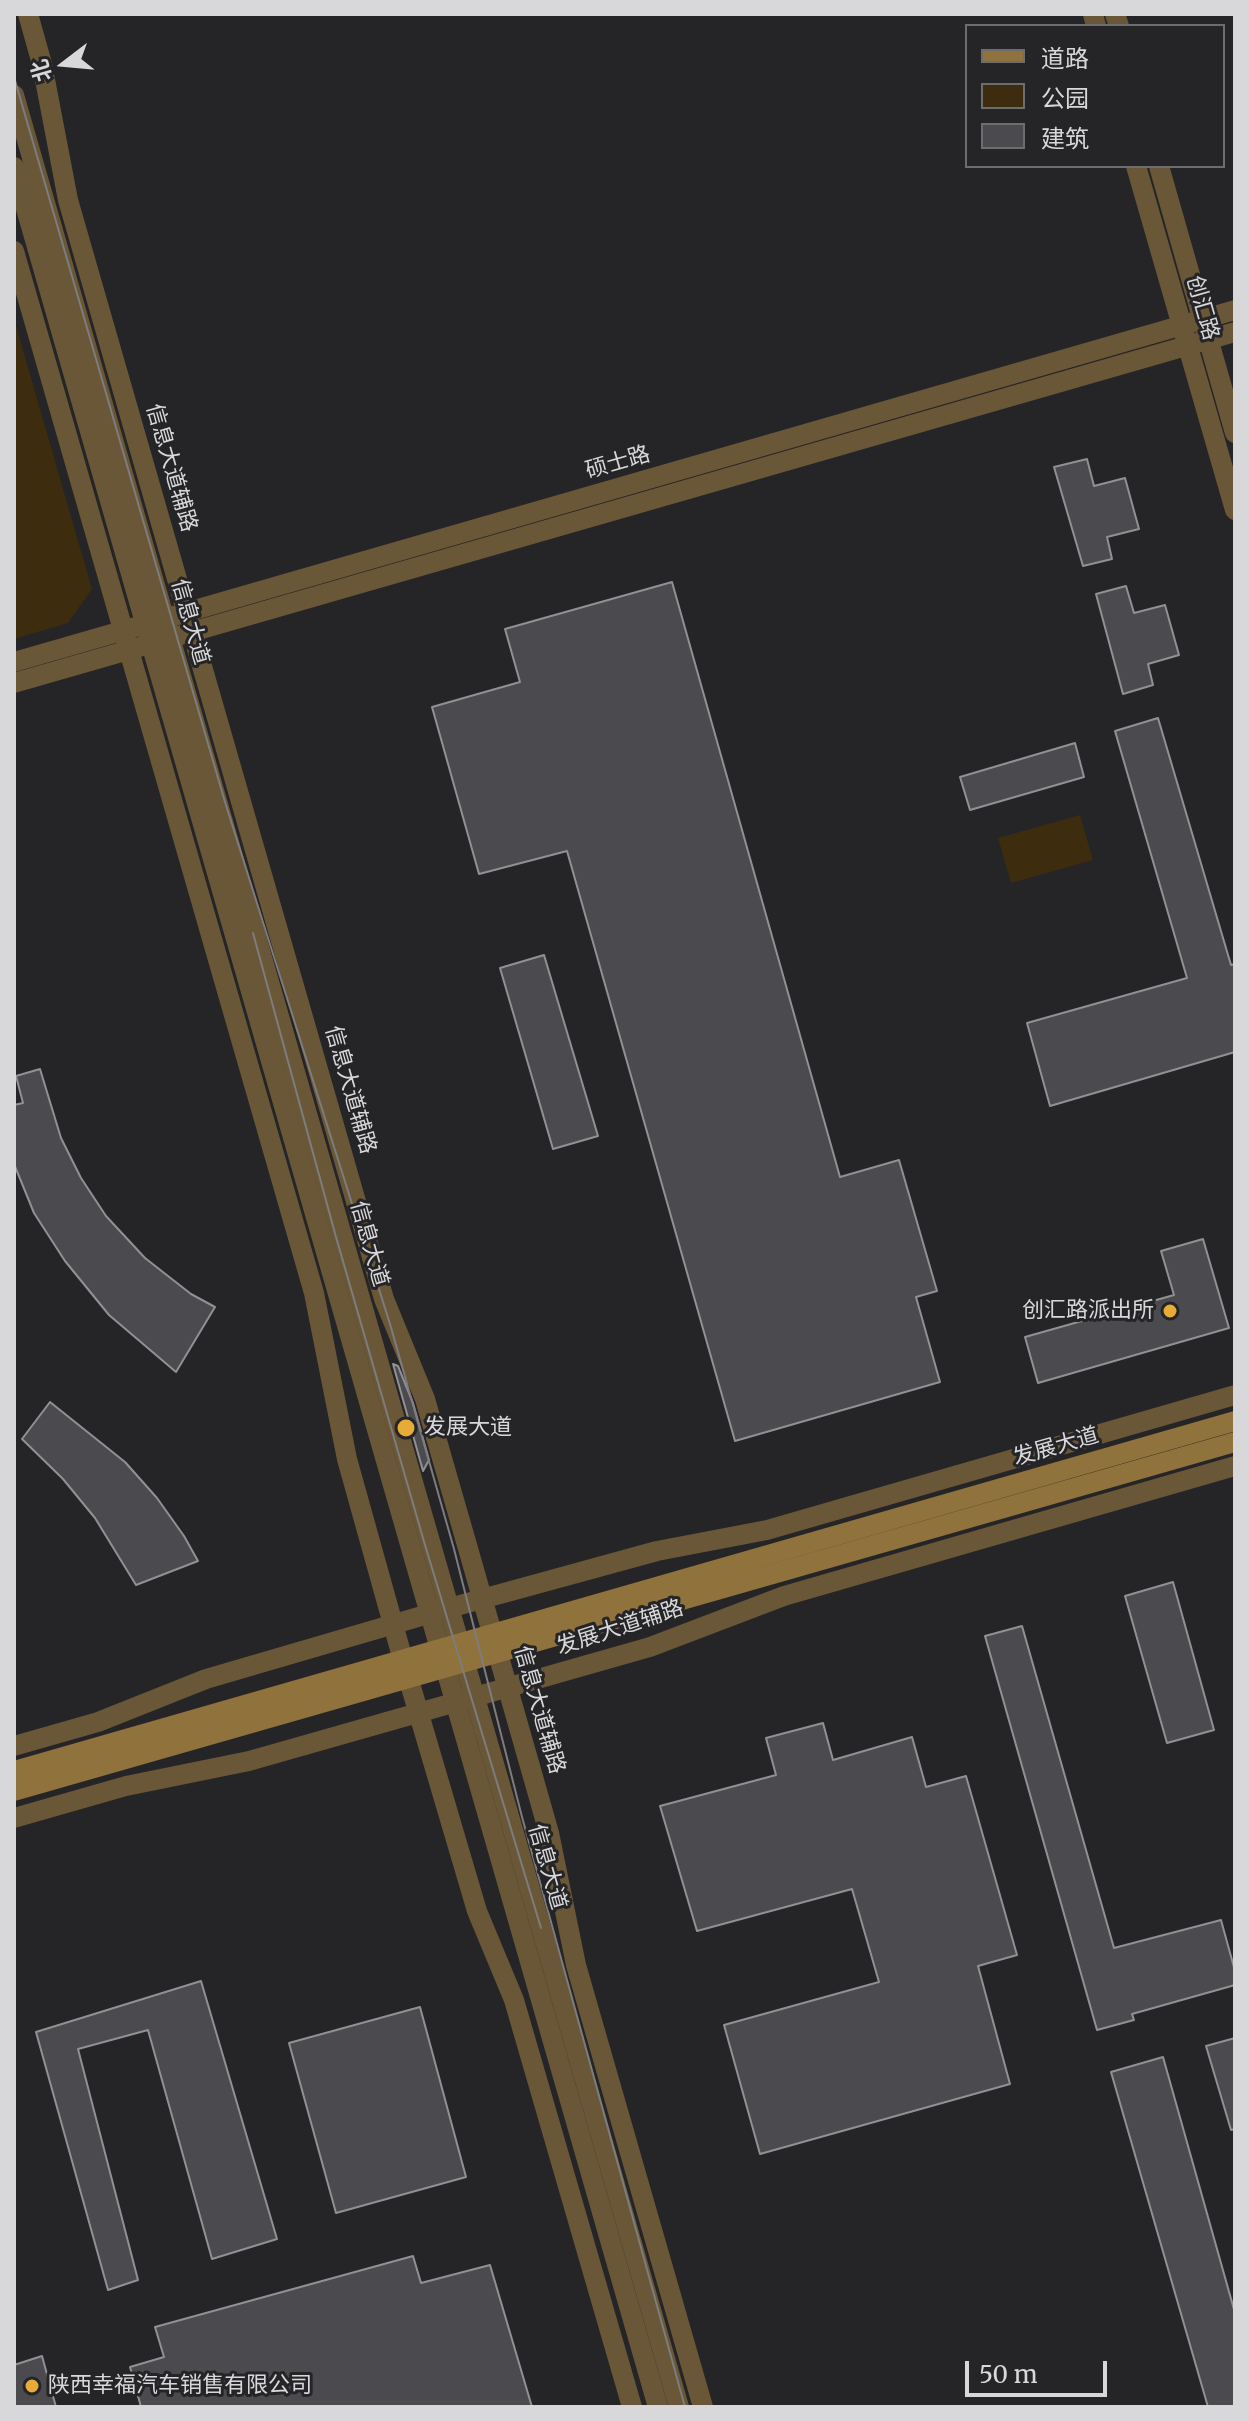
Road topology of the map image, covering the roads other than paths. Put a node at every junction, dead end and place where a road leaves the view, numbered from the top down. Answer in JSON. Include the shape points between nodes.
{"nodes":[{"id":1,"x":28,"y":14,"type":"edge"},
{"id":2,"x":14,"y":95,"type":"edge"},
{"id":3,"x":14,"y":167,"type":"edge"},
{"id":4,"x":1137,"y":168,"type":"edge"},
{"id":5,"x":1160,"y":168,"type":"edge"},
{"id":6,"x":14,"y":251,"type":"edge"},
{"id":7,"x":1235,"y":310,"type":"edge"},
{"id":8,"x":1182,"y":325,"type":"junction"},
{"id":9,"x":1206,"y":329,"type":"junction"},
{"id":10,"x":1235,"y":332,"type":"edge"},
{"id":11,"x":1188,"y":346,"type":"junction"},
{"id":12,"x":1235,"y":433,"type":"edge"},
{"id":13,"x":1235,"y":510,"type":"edge"},
{"id":14,"x":191,"y":622,"type":"junction"},
{"id":15,"x":158,"y":632,"type":"junction"},
{"id":16,"x":126,"y":641,"type":"junction"},
{"id":17,"x":14,"y":662,"type":"edge"},
{"id":18,"x":14,"y":683,"type":"edge"},
{"id":19,"x":1235,"y":1395,"type":"edge"},
{"id":20,"x":1235,"y":1421,"type":"edge"},
{"id":21,"x":1235,"y":1442,"type":"edge"},
{"id":22,"x":1235,"y":1466,"type":"edge"},
{"id":23,"x":482,"y":1599,"type":"junction"},
{"id":24,"x":439,"y":1612,"type":"junction"},
{"id":25,"x":393,"y":1625,"type":"junction"},
{"id":26,"x":495,"y":1643,"type":"junction"},
{"id":27,"x":451,"y":1655,"type":"junction"},
{"id":28,"x":405,"y":1669,"type":"junction"},
{"id":29,"x":508,"y":1688,"type":"junction"},
{"id":30,"x":464,"y":1700,"type":"junction"},
{"id":31,"x":418,"y":1713,"type":"junction"},
{"id":32,"x":14,"y":1746,"type":"edge"},
{"id":33,"x":14,"y":1771,"type":"edge"},
{"id":34,"x":14,"y":1791,"type":"edge"},
{"id":35,"x":14,"y":1818,"type":"edge"},
{"id":36,"x":632,"y":2407,"type":"edge"},
{"id":37,"x":658,"y":2407,"type":"edge"},
{"id":38,"x":679,"y":2407,"type":"edge"},
{"id":39,"x":703,"y":2407,"type":"edge"}],
"edges":[{"from":1,"to":14,"type":"street","name":"信息大道辅路","via":[[68,200]]},
{"from":2,"to":15,"type":"street","name":"信息大道"},
{"from":3,"to":15,"type":"street","name":"信息大道"},
{"from":4,"to":8,"type":"street","name":"创汇路"},
{"from":5,"to":9,"type":"street","name":"创汇路"},
{"from":6,"to":16,"type":"street"},
{"from":7,"to":9,"type":"street","name":"硕士路"},
{"from":8,"to":9,"type":"street","name":"硕士路"},
{"from":8,"to":11,"type":"street","name":"创汇路"},
{"from":8,"to":14,"type":"street","name":"硕士路"},
{"from":9,"to":10,"type":"street","name":"硕士路"},
{"from":9,"to":11,"type":"street","name":"硕士路"},
{"from":9,"to":12,"type":"street","name":"创汇路"},
{"from":11,"to":13,"type":"street","name":"创汇路"},
{"from":11,"to":14,"type":"street","name":"硕士路"},
{"from":14,"to":15,"type":"street","name":"硕士路"},
{"from":14,"to":23,"type":"street","name":"信息大道辅路","via":[[384,1299],[425,1399]]},
{"from":15,"to":16,"type":"street","name":"硕士路"},
{"from":15,"to":24,"type":"street","name":"信息大道"},
{"from":16,"to":17,"type":"street","name":"硕士路"},
{"from":16,"to":18,"type":"street","name":"硕士路"},
{"from":16,"to":25,"type":"street","via":[[314,1293],[347,1459]]},
{"from":19,"to":23,"type":"street","via":[[767,1530],[657,1551]]},
{"from":20,"to":26,"type":"main road","name":"发展大道"},
{"from":21,"to":26,"type":"main road","name":"发展大道"},
{"from":22,"to":29,"type":"street","name":"发展大道辅路","via":[[784,1596],[650,1647]]},
{"from":23,"to":24,"type":"street"},
{"from":23,"to":26,"type":"street","name":"信息大道辅路"},
{"from":24,"to":25,"type":"street"},
{"from":24,"to":27,"type":"street","name":"信息大道"},
{"from":25,"to":28,"type":"street"},
{"from":25,"to":32,"type":"street","via":[[206,1679],[98,1722]]},
{"from":26,"to":27,"type":"main road","name":"发展大道"},
{"from":26,"to":29,"type":"street","name":"信息大道辅路"},
{"from":27,"to":28,"type":"main road","name":"发展大道"},
{"from":27,"to":30,"type":"street","name":"信息大道"},
{"from":28,"to":31,"type":"street"},
{"from":28,"to":33,"type":"main road","name":"发展大道"},
{"from":28,"to":34,"type":"main road","name":"发展大道"},
{"from":29,"to":30,"type":"street","name":"发展大道辅路"},
{"from":29,"to":39,"type":"street","name":"信息大道辅路","via":[[549,1833],[576,1965]]},
{"from":30,"to":31,"type":"street","name":"发展大道辅路"},
{"from":30,"to":37,"type":"street","name":"信息大道"},
{"from":30,"to":38,"type":"street","name":"信息大道"},
{"from":31,"to":35,"type":"street","name":"发展大道辅路"},
{"from":31,"to":36,"type":"street","via":[[477,1911],[514,2000]]}]}
